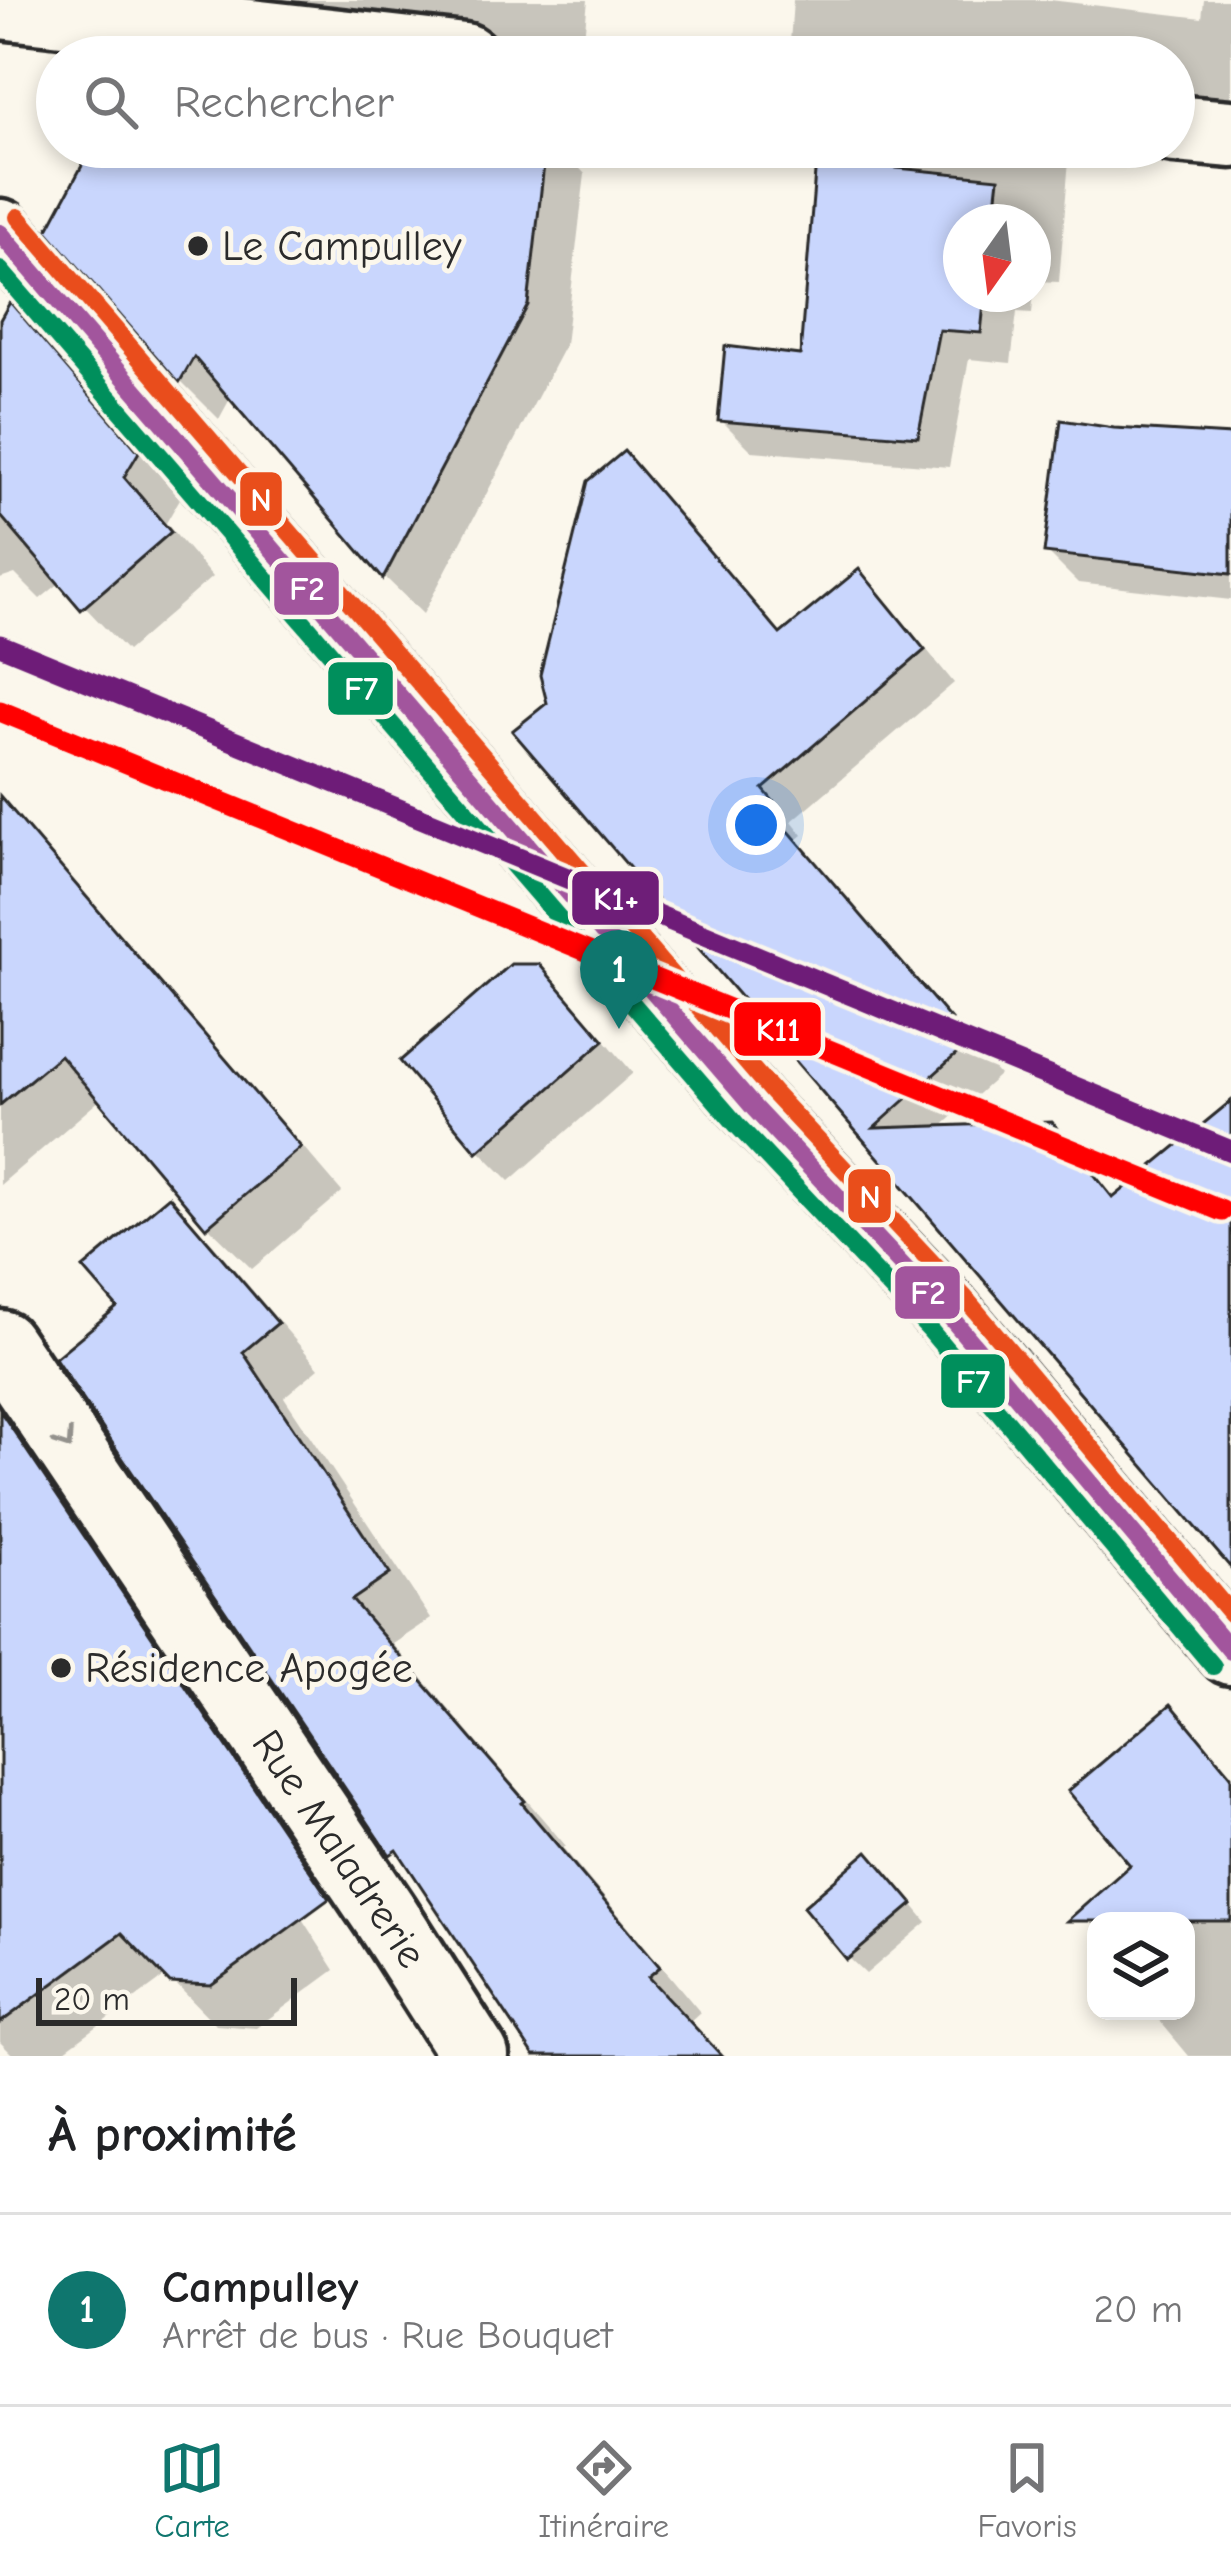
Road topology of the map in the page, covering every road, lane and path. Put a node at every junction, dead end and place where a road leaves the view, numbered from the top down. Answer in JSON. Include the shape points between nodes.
{"nodes":[{"id":1,"x":0,"y":5,"type":"edge"},
{"id":2,"x":277,"y":36,"type":"edge"},
{"id":3,"x":1195,"y":130,"type":"edge"},
{"id":4,"x":1231,"y":134,"type":"edge"},
{"id":5,"x":0,"y":233,"type":"edge"},
{"id":6,"x":0,"y":1344,"type":"edge"},
{"id":7,"x":1231,"y":1651,"type":"edge"},
{"id":8,"x":475,"y":2056,"type":"edge"}],
"edges":[{"from":1,"to":2,"type":"street"},
{"from":3,"to":4,"type":"street"},
{"from":5,"to":7,"type":"street","via":[[755,1109],[947,1313]]},
{"from":6,"to":8,"type":"street","name":"Rue Maladrerie","one_way":true}]}
